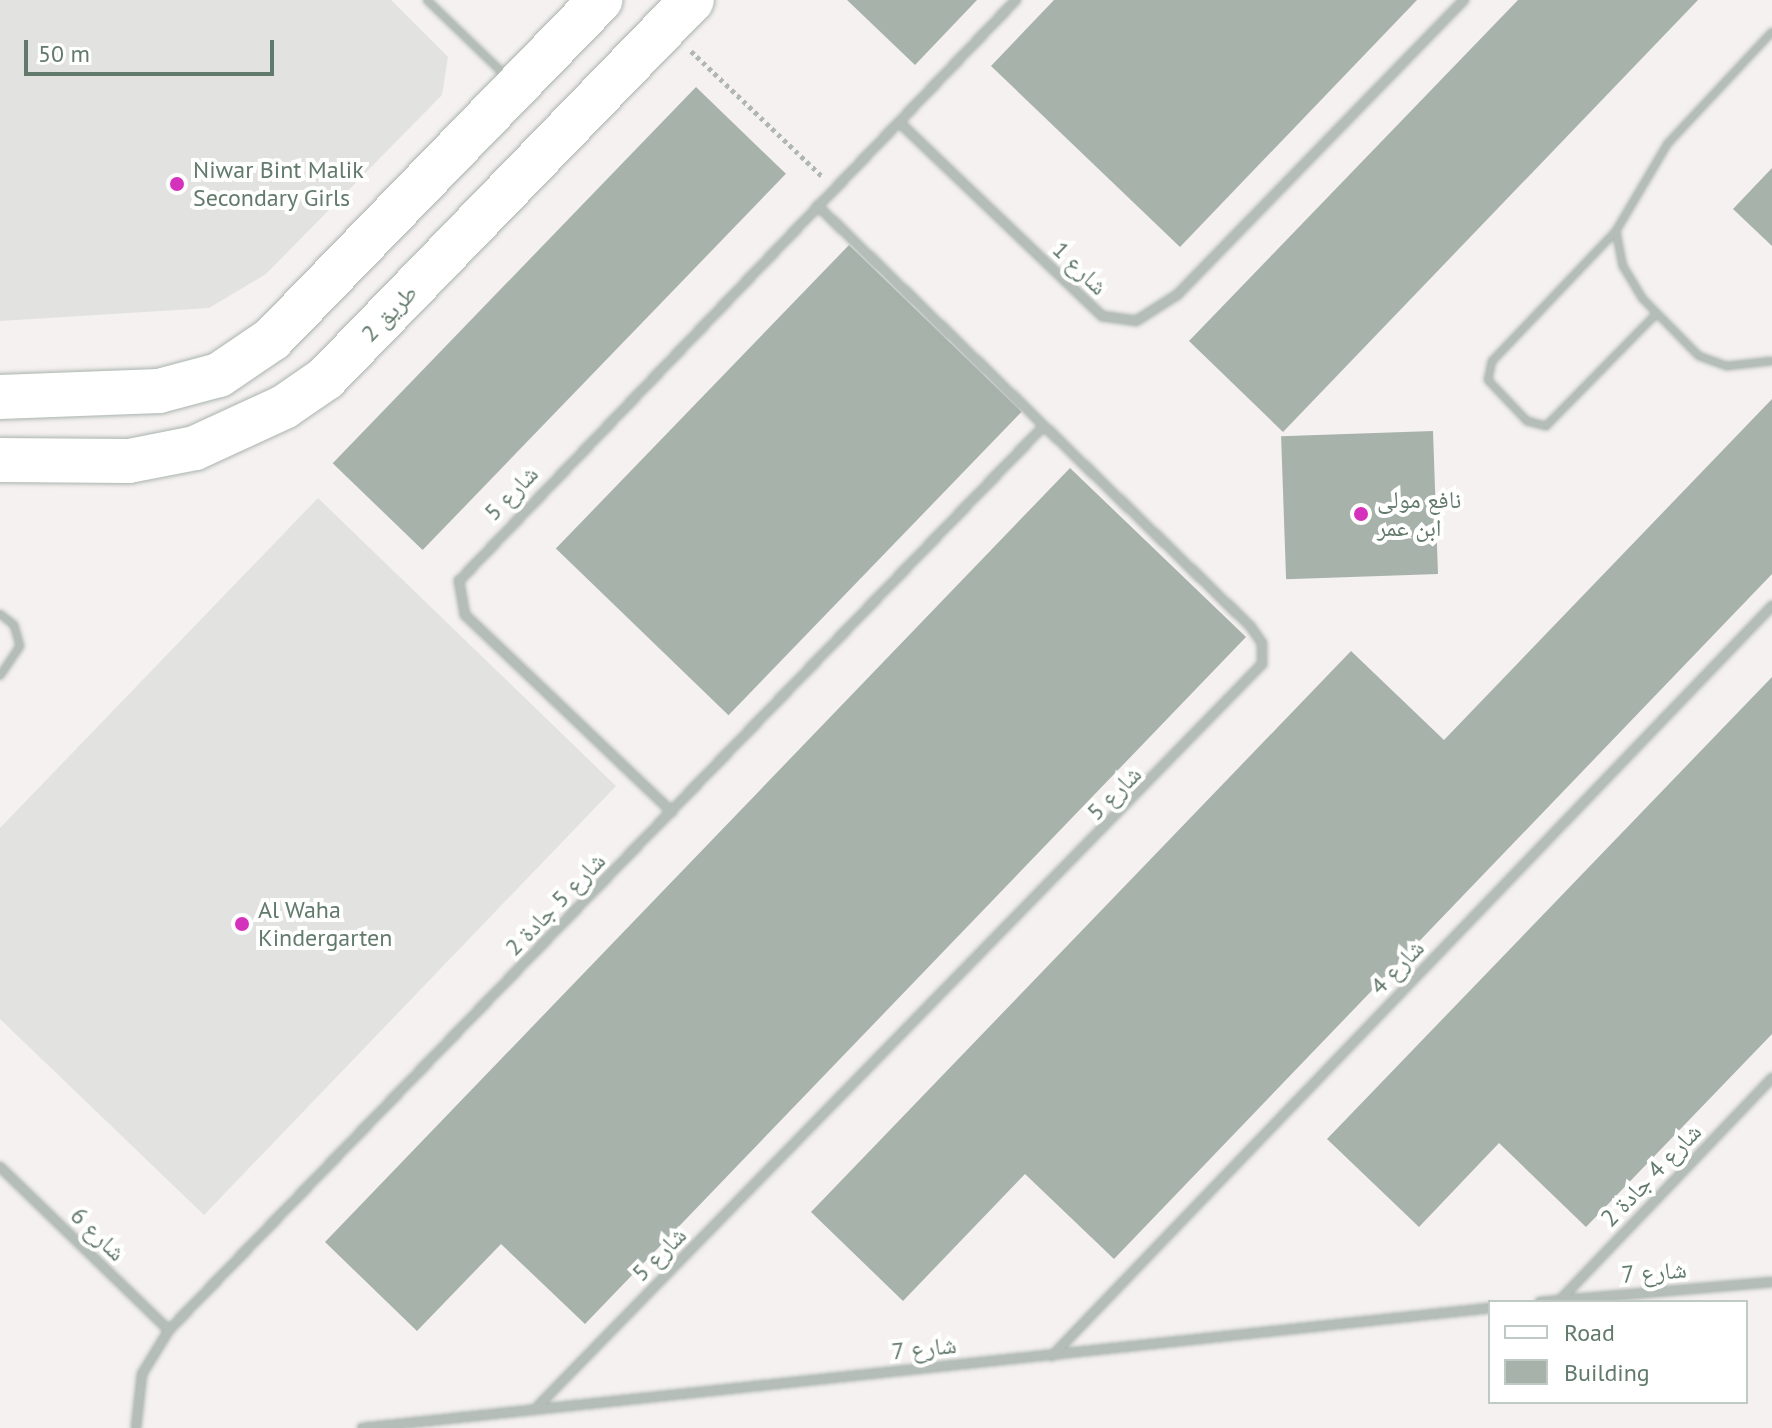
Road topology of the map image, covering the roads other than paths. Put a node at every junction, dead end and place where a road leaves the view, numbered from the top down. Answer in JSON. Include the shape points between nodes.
{"nodes":[{"id":1,"x":427,"y":0,"type":"edge"},
{"id":2,"x":601,"y":0,"type":"edge"},
{"id":3,"x":1016,"y":0,"type":"edge"},
{"id":4,"x":1464,"y":0,"type":"edge"},
{"id":5,"x":679,"y":14,"type":"edge"},
{"id":6,"x":1772,"y":32,"type":"edge"},
{"id":7,"x":518,"y":88,"type":"junction"},
{"id":8,"x":899,"y":122,"type":"junction"},
{"id":9,"x":818,"y":206,"type":"junction"},
{"id":10,"x":1616,"y":231,"type":"junction"},
{"id":11,"x":365,"y":242,"type":"junction"},
{"id":12,"x":1655,"y":315,"type":"junction"},
{"id":13,"x":1772,"y":361,"type":"edge"},
{"id":14,"x":326,"y":378,"type":"junction"},
{"id":15,"x":0,"y":397,"type":"edge"},
{"id":16,"x":1042,"y":428,"type":"junction"},
{"id":17,"x":0,"y":460,"type":"edge"},
{"id":18,"x":1772,"y":606,"type":"edge"},
{"id":19,"x":0,"y":614,"type":"edge"},
{"id":20,"x":0,"y":676,"type":"edge"},
{"id":21,"x":672,"y":812,"type":"junction"},
{"id":22,"x":1772,"y":1078,"type":"edge"},
{"id":23,"x":0,"y":1167,"type":"edge"},
{"id":24,"x":1772,"y":1282,"type":"edge"},
{"id":25,"x":1560,"y":1300,"type":"joint"},
{"id":26,"x":1488,"y":1308,"type":"edge"},
{"id":27,"x":169,"y":1330,"type":"junction"},
{"id":28,"x":1051,"y":1356,"type":"junction"},
{"id":29,"x":538,"y":1406,"type":"junction"},
{"id":30,"x":387,"y":1426,"type":"edge"},
{"id":31,"x":136,"y":1428,"type":"edge"},
{"id":32,"x":362,"y":1428,"type":"edge"}],
"edges":[{"from":1,"to":7,"type":"lane"},
{"from":2,"to":7,"type":"street"},
{"from":3,"to":8,"type":"street"},
{"from":4,"to":8,"type":"street","name":"شارع 1","via":[[1177,295],[1136,321],[1102,316]]},
{"from":5,"to":14,"type":"street","name":"طريق 2"},
{"from":6,"to":10,"type":"lane","via":[[1668,143]]},
{"from":7,"to":11,"type":"street"},
{"from":8,"to":9,"type":"street","name":"شارع 5"},
{"from":9,"to":16,"type":"street","name":"شارع 5"},
{"from":9,"to":21,"type":"street","name":"شارع 5","via":[[459,581],[465,615]]},
{"from":10,"to":12,"type":"lane","via":[[1623,266]]},
{"from":10,"to":12,"type":"lane","via":[[1492,361],[1488,380],[1527,421],[1546,426]]},
{"from":11,"to":14,"type":"street","via":[[383,262],[384,278],[325,359]]},
{"from":11,"to":15,"type":"street","via":[[272,339],[219,375],[159,391]]},
{"from":12,"to":13,"type":"lane","via":[[1699,356],[1727,366]]},
{"from":14,"to":17,"type":"street","name":"طريق 2","via":[[255,425],[195,448],[129,461]]},
{"from":16,"to":21,"type":"street","name":"شارع 5 جادة 2"},
{"from":16,"to":29,"type":"street","name":"شارع 5","via":[[1250,626],[1262,643],[1262,664]]},
{"from":18,"to":28,"type":"street","name":"شارع 4"},
{"from":19,"to":20,"type":"lane","via":[[14,625],[20,646]]},
{"from":21,"to":27,"type":"street","name":"شارع 5 جادة 2"},
{"from":22,"to":25,"type":"street","name":"شارع 4 جادة 2"},
{"from":23,"to":27,"type":"street","name":"شارع 6"},
{"from":24,"to":25,"type":"street","name":"شارع 7"},
{"from":26,"to":28,"type":"street","name":"شارع 7"},
{"from":27,"to":31,"type":"street","name":"شارع 5 جادة 2","via":[[142,1374]]},
{"from":28,"to":29,"type":"street","name":"شارع 7"},
{"from":29,"to":30,"type":"street","name":"شارع 7"},
{"from":30,"to":32,"type":"street","name":"شارع 7"}]}
